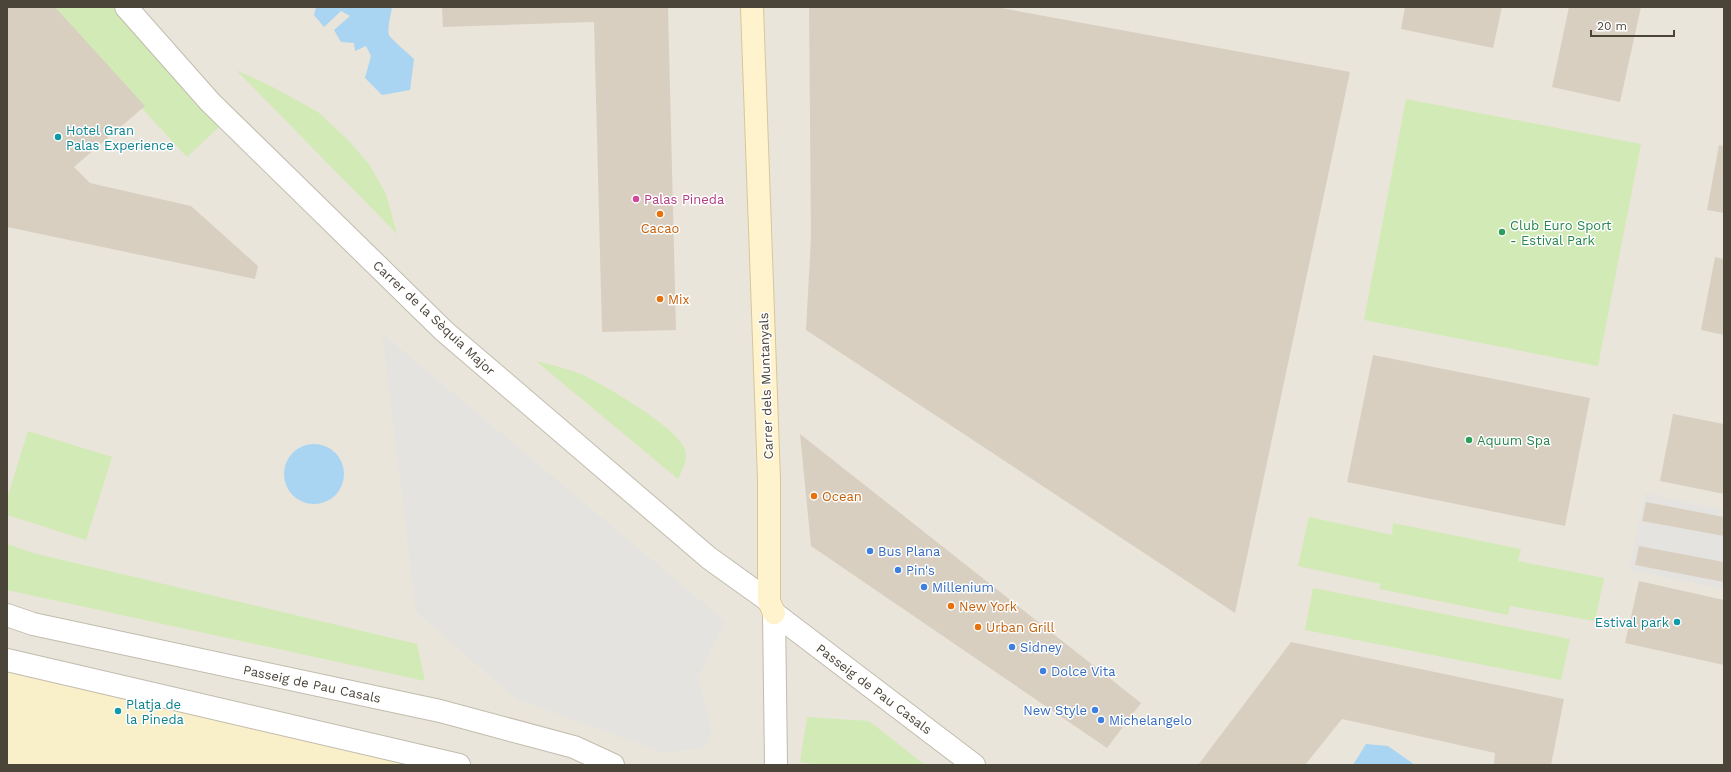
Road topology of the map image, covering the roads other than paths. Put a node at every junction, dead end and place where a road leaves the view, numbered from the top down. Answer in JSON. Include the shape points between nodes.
{"nodes":[{"id":1,"x":126,"y":7,"type":"edge"},
{"id":2,"x":752,"y":7,"type":"edge"},
{"id":3,"x":771,"y":607,"type":"junction"},
{"id":4,"x":7,"y":615,"type":"edge"},
{"id":5,"x":7,"y":660,"type":"edge"},
{"id":6,"x":459,"y":765,"type":"edge"},
{"id":7,"x":613,"y":765,"type":"edge"},
{"id":8,"x":776,"y":765,"type":"edge"},
{"id":9,"x":974,"y":765,"type":"edge"}],
"edges":[{"from":1,"to":3,"type":"street","name":"Carrer de la Sèquia Major","via":[[210,102],[444,331],[709,558]]},
{"from":2,"to":3,"type":"street","name":"Carrer dels Muntanyals","via":[[769,479]]},
{"from":3,"to":8,"type":"street","name":"Carrer dels Muntanyals"},
{"from":3,"to":9,"type":"street","name":"Passeig de Pau Casals"},
{"from":4,"to":7,"type":"street","name":"Passeig de Pau Casals","via":[[33,624],[440,711],[574,747]]},
{"from":5,"to":6,"type":"street"}]}
